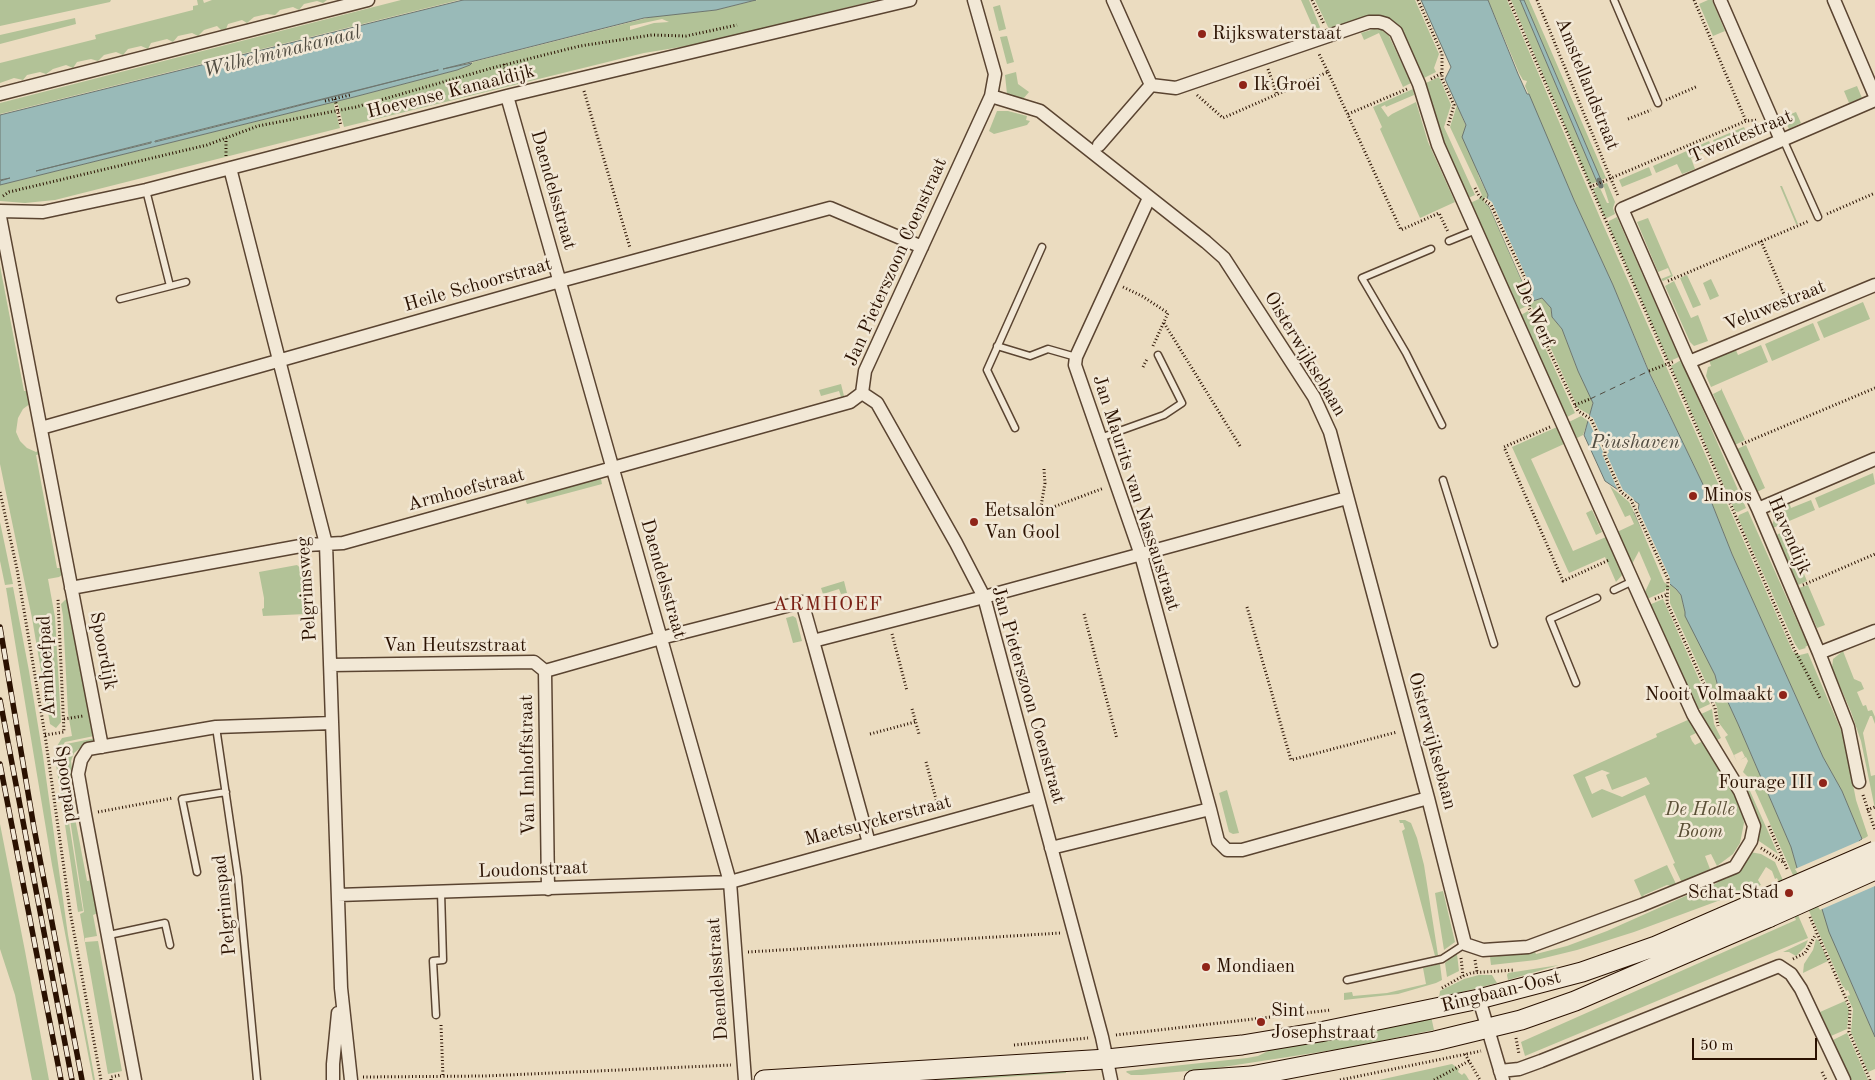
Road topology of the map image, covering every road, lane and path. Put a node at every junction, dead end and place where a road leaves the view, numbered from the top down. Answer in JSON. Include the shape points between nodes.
{"nodes":[{"id":1,"x":368,"y":0,"type":"edge"},
{"id":2,"x":910,"y":0,"type":"edge"},
{"id":3,"x":974,"y":0,"type":"edge"},
{"id":4,"x":1113,"y":0,"type":"edge"},
{"id":5,"x":1312,"y":0,"type":"edge"},
{"id":6,"x":1418,"y":0,"type":"edge"},
{"id":7,"x":1509,"y":0,"type":"edge"},
{"id":8,"x":1537,"y":0,"type":"edge"},
{"id":9,"x":1614,"y":0,"type":"edge"},
{"id":10,"x":1694,"y":0,"type":"edge"},
{"id":11,"x":1720,"y":0,"type":"edge"},
{"id":12,"x":1834,"y":0,"type":"edge"},
{"id":13,"x":739,"y":24,"type":"dead end"},
{"id":14,"x":1330,"y":36,"type":"junction"},
{"id":15,"x":1313,"y":41,"type":"junction"},
{"id":16,"x":1264,"y":58,"type":"junction"},
{"id":17,"x":1328,"y":72,"type":"junction"},
{"id":18,"x":1442,"y":74,"type":"junction"},
{"id":19,"x":581,"y":79,"type":"junction"},
{"id":20,"x":1419,"y":84,"type":"junction"},
{"id":21,"x":1151,"y":85,"type":"junction"},
{"id":22,"x":1185,"y":85,"type":"junction"},
{"id":23,"x":0,"y":94,"type":"edge"},
{"id":24,"x":350,"y":95,"type":"dead end"},
{"id":25,"x":1277,"y":95,"type":"junction"},
{"id":26,"x":507,"y":96,"type":"junction"},
{"id":27,"x":991,"y":96,"type":"junction"},
{"id":28,"x":1875,"y":96,"type":"edge"},
{"id":29,"x":335,"y":99,"type":"junction"},
{"id":30,"x":1875,"y":100,"type":"edge"},
{"id":31,"x":325,"y":101,"type":"dead end"},
{"id":32,"x":1658,"y":103,"type":"dead end"},
{"id":33,"x":338,"y":111,"type":"junction"},
{"id":34,"x":1348,"y":114,"type":"junction"},
{"id":35,"x":1771,"y":119,"type":"junction"},
{"id":36,"x":1746,"y":121,"type":"junction"},
{"id":37,"x":1447,"y":127,"type":"dead end"},
{"id":38,"x":344,"y":138,"type":"junction"},
{"id":39,"x":1782,"y":140,"type":"junction"},
{"id":40,"x":1099,"y":145,"type":"dead end"},
{"id":41,"x":230,"y":168,"type":"junction"},
{"id":42,"x":1611,"y":179,"type":"junction"},
{"id":43,"x":1475,"y":187,"type":"dead end"},
{"id":44,"x":1590,"y":187,"type":"junction"},
{"id":45,"x":146,"y":190,"type":"junction"},
{"id":46,"x":1875,"y":193,"type":"edge"},
{"id":47,"x":0,"y":197,"type":"edge"},
{"id":48,"x":1149,"y":198,"type":"junction"},
{"id":49,"x":1622,"y":209,"type":"joint"},
{"id":50,"x":0,"y":211,"type":"edge"},
{"id":51,"x":0,"y":216,"type":"edge"},
{"id":52,"x":1818,"y":217,"type":"junction"},
{"id":53,"x":1476,"y":230,"type":"junction"},
{"id":54,"x":1450,"y":241,"type":"joint"},
{"id":55,"x":1761,"y":241,"type":"junction"},
{"id":56,"x":1042,"y":247,"type":"dead end"},
{"id":57,"x":922,"y":248,"type":"junction"},
{"id":58,"x":1431,"y":249,"type":"dead end"},
{"id":59,"x":634,"y":261,"type":"junction"},
{"id":60,"x":560,"y":281,"type":"junction"},
{"id":61,"x":1111,"y":281,"type":"junction"},
{"id":62,"x":186,"y":282,"type":"dead end"},
{"id":63,"x":1875,"y":285,"type":"edge"},
{"id":64,"x":170,"y":286,"type":"junction"},
{"id":65,"x":1656,"y":286,"type":"junction"},
{"id":66,"x":120,"y":299,"type":"dead end"},
{"id":67,"x":1794,"y":318,"type":"junction"},
{"id":68,"x":1164,"y":323,"type":"junction"},
{"id":69,"x":997,"y":346,"type":"junction"},
{"id":70,"x":1151,"y":349,"type":"dead end"},
{"id":71,"x":1158,"y":355,"type":"dead end"},
{"id":72,"x":1076,"y":357,"type":"junction"},
{"id":73,"x":1147,"y":358,"type":"dead end"},
{"id":74,"x":280,"y":361,"type":"junction"},
{"id":75,"x":1689,"y":362,"type":"junction"},
{"id":76,"x":1668,"y":364,"type":"junction"},
{"id":77,"x":1143,"y":367,"type":"dead end"},
{"id":78,"x":1649,"y":372,"type":"dead end"},
{"id":79,"x":1875,"y":388,"type":"edge"},
{"id":80,"x":862,"y":393,"type":"junction"},
{"id":81,"x":1590,"y":399,"type":"dead end"},
{"id":82,"x":1575,"y":405,"type":"junction"},
{"id":83,"x":1581,"y":413,"type":"junction"},
{"id":84,"x":1562,"y":422,"type":"junction"},
{"id":85,"x":1442,"y":425,"type":"dead end"},
{"id":86,"x":41,"y":428,"type":"junction"},
{"id":87,"x":1015,"y":428,"type":"dead end"},
{"id":88,"x":1100,"y":438,"type":"junction"},
{"id":89,"x":1240,"y":446,"type":"dead end"},
{"id":90,"x":1730,"y":449,"type":"junction"},
{"id":91,"x":1875,"y":459,"type":"edge"},
{"id":92,"x":613,"y":469,"type":"junction"},
{"id":93,"x":1044,"y":469,"type":"dead end"},
{"id":94,"x":1443,"y":480,"type":"dead end"},
{"id":95,"x":1116,"y":484,"type":"junction"},
{"id":96,"x":0,"y":492,"type":"edge"},
{"id":97,"x":1347,"y":498,"type":"junction"},
{"id":98,"x":1758,"y":509,"type":"junction"},
{"id":99,"x":326,"y":544,"type":"junction"},
{"id":100,"x":1141,"y":554,"type":"junction"},
{"id":101,"x":1875,"y":554,"type":"edge"},
{"id":102,"x":1622,"y":555,"type":"junction"},
{"id":103,"x":1636,"y":587,"type":"junction"},
{"id":104,"x":71,"y":588,"type":"junction"},
{"id":105,"x":1614,"y":590,"type":"dead end"},
{"id":106,"x":1791,"y":590,"type":"junction"},
{"id":107,"x":984,"y":597,"type":"junction"},
{"id":108,"x":1597,"y":598,"type":"dead end"},
{"id":109,"x":1247,"y":607,"type":"dead end"},
{"id":110,"x":1084,"y":614,"type":"dead end"},
{"id":111,"x":889,"y":621,"type":"junction"},
{"id":112,"x":1875,"y":631,"type":"edge"},
{"id":113,"x":661,"y":638,"type":"junction"},
{"id":114,"x":813,"y":641,"type":"junction"},
{"id":115,"x":1494,"y":644,"type":"dead end"},
{"id":116,"x":1819,"y":653,"type":"junction"},
{"id":117,"x":330,"y":665,"type":"junction"},
{"id":118,"x":545,"y":671,"type":"junction"},
{"id":119,"x":1576,"y":683,"type":"dead end"},
{"id":120,"x":907,"y":692,"type":"dead end"},
{"id":121,"x":1824,"y":706,"type":"dead end"},
{"id":122,"x":912,"y":709,"type":"dead end"},
{"id":123,"x":916,"y":722,"type":"junction"},
{"id":124,"x":332,"y":723,"type":"junction"},
{"id":125,"x":216,"y":727,"type":"junction"},
{"id":126,"x":1409,"y":729,"type":"junction"},
{"id":127,"x":1721,"y":733,"type":"dead end"},
{"id":128,"x":870,"y":734,"type":"dead end"},
{"id":129,"x":919,"y":734,"type":"dead end"},
{"id":130,"x":45,"y":735,"type":"junction"},
{"id":131,"x":1117,"y":739,"type":"dead end"},
{"id":132,"x":102,"y":747,"type":"junction"},
{"id":133,"x":926,"y":762,"type":"dead end"},
{"id":134,"x":1859,"y":782,"type":"joint"},
{"id":135,"x":226,"y":792,"type":"junction"},
{"id":136,"x":1037,"y":797,"type":"junction"},
{"id":137,"x":1428,"y":798,"type":"junction"},
{"id":138,"x":182,"y":799,"type":"junction"},
{"id":139,"x":1875,"y":807,"type":"edge"},
{"id":140,"x":1210,"y":809,"type":"junction"},
{"id":141,"x":1867,"y":810,"type":"junction"},
{"id":142,"x":85,"y":814,"type":"junction"},
{"id":143,"x":1766,"y":821,"type":"dead end"},
{"id":144,"x":943,"y":823,"type":"junction"},
{"id":145,"x":1875,"y":830,"type":"edge"},
{"id":146,"x":1751,"y":841,"type":"junction"},
{"id":147,"x":869,"y":842,"type":"junction"},
{"id":148,"x":1051,"y":848,"type":"junction"},
{"id":149,"x":1875,"y":851,"type":"edge"},
{"id":150,"x":1875,"y":870,"type":"edge"},
{"id":151,"x":197,"y":872,"type":"dead end"},
{"id":152,"x":730,"y":882,"type":"junction"},
{"id":153,"x":548,"y":889,"type":"junction"},
{"id":154,"x":441,"y":892,"type":"junction"},
{"id":155,"x":338,"y":895,"type":"junction"},
{"id":156,"x":1074,"y":932,"type":"junction"},
{"id":157,"x":108,"y":935,"type":"junction"},
{"id":158,"x":1465,"y":944,"type":"junction"},
{"id":159,"x":170,"y":945,"type":"dead end"},
{"id":160,"x":735,"y":952,"type":"junction"},
{"id":161,"x":1779,"y":966,"type":"junction"},
{"id":162,"x":1347,"y":980,"type":"dead end"},
{"id":163,"x":341,"y":988,"type":"junction"},
{"id":164,"x":1479,"y":999,"type":"junction"},
{"id":165,"x":436,"y":1015,"type":"joint"},
{"id":166,"x":1488,"y":1028,"type":"junction"},
{"id":167,"x":1466,"y":1054,"type":"dead end"},
{"id":168,"x":1450,"y":1058,"type":"dead end"},
{"id":169,"x":1107,"y":1059,"type":"junction"},
{"id":170,"x":1469,"y":1061,"type":"junction"},
{"id":171,"x":1502,"y":1076,"type":"edge"},
{"id":172,"x":443,"y":1077,"type":"dead end"},
{"id":173,"x":388,"y":1078,"type":"edge"},
{"id":174,"x":351,"y":1079,"type":"edge"},
{"id":175,"x":101,"y":1080,"type":"edge"},
{"id":176,"x":135,"y":1080,"type":"edge"},
{"id":177,"x":257,"y":1080,"type":"edge"},
{"id":178,"x":333,"y":1080,"type":"edge"},
{"id":179,"x":745,"y":1080,"type":"edge"},
{"id":180,"x":764,"y":1080,"type":"edge"},
{"id":181,"x":1112,"y":1080,"type":"edge"},
{"id":182,"x":1194,"y":1080,"type":"edge"},
{"id":183,"x":1340,"y":1080,"type":"edge"},
{"id":184,"x":1434,"y":1080,"type":"edge"},
{"id":185,"x":1480,"y":1080,"type":"edge"},
{"id":186,"x":1844,"y":1080,"type":"edge"},
{"id":187,"x":1870,"y":1080,"type":"edge"}],
"edges":[{"from":1,"to":23,"type":"street"},
{"from":2,"to":19,"type":"street","name":"Hoevense Kanaaldijk"},
{"from":3,"to":27,"type":"street","via":[[994,74]]},
{"from":4,"to":21,"type":"street"},
{"from":5,"to":14,"type":"path"},
{"from":6,"to":18,"type":"path","via":[[1442,54]]},
{"from":7,"to":44,"type":"path"},
{"from":8,"to":42,"type":"path","name":"Amstellandstraat"},
{"from":9,"to":32,"type":"lane"},
{"from":10,"to":36,"type":"path"},
{"from":11,"to":35,"type":"street"},
{"from":12,"to":28,"type":"street"},
{"from":13,"to":33,"type":"path","via":[[686,36],[652,35],[580,46]]},
{"from":14,"to":15,"type":"street","name":"De Werf"},
{"from":14,"to":20,"type":"street","name":"De Werf","via":[[1369,22],[1386,24],[1396,32]]},
{"from":15,"to":16,"type":"street","name":"De Werf"},
{"from":15,"to":17,"type":"path"},
{"from":16,"to":22,"type":"street","name":"De Werf"},
{"from":16,"to":25,"type":"path"},
{"from":17,"to":25,"type":"path"},
{"from":17,"to":34,"type":"path"},
{"from":18,"to":20,"type":"path"},
{"from":18,"to":37,"type":"path","via":[[1454,105]]},
{"from":19,"to":26,"type":"street","name":"Hoevense Kanaaldijk"},
{"from":19,"to":59,"type":"path"},
{"from":20,"to":34,"type":"path"},
{"from":20,"to":53,"type":"street","name":"De Werf","via":[[1438,145]]},
{"from":21,"to":22,"type":"street","name":"De Werf","via":[[1176,88]]},
{"from":21,"to":40,"type":"street"},
{"from":22,"to":25,"type":"path","via":[[1223,118]]},
{"from":24,"to":29,"type":"path"},
{"from":26,"to":38,"type":"street","name":"Hoevense Kanaaldijk"},
{"from":26,"to":60,"type":"street","name":"Daendelsstraat"},
{"from":27,"to":48,"type":"street","name":"Oisterwijksebaan","via":[[1040,112]]},
{"from":27,"to":57,"type":"street","name":"Jan Pieterszoon Coenstraat"},
{"from":29,"to":31,"type":"path"},
{"from":29,"to":33,"type":"path"},
{"from":30,"to":39,"type":"street","name":"Twentestraat"},
{"from":33,"to":38,"type":"path"},
{"from":33,"to":47,"type":"path","via":[[258,126],[207,146],[9,192]]},
{"from":34,"to":54,"type":"path","via":[[1401,230],[1439,212]]},
{"from":35,"to":36,"type":"path"},
{"from":35,"to":39,"type":"street"},
{"from":36,"to":42,"type":"path"},
{"from":38,"to":41,"type":"street","name":"Hoevense Kanaaldijk"},
{"from":39,"to":49,"type":"street","name":"Twentestraat"},
{"from":39,"to":52,"type":"lane"},
{"from":41,"to":45,"type":"street","name":"Hoevense Kanaaldijk"},
{"from":41,"to":74,"type":"street","name":"Pelgrimsweg"},
{"from":42,"to":44,"type":"path"},
{"from":43,"to":82,"type":"path","via":[[1479,196],[1491,205],[1531,291],[1529,308]]},
{"from":44,"to":76,"type":"path"},
{"from":45,"to":50,"type":"street","name":"Hoevense Kanaaldijk","via":[[42,212]]},
{"from":45,"to":64,"type":"lane"},
{"from":46,"to":52,"type":"path"},
{"from":48,"to":61,"type":"street","name":"Jan Maurits van Nassaustraat"},
{"from":48,"to":97,"type":"street","name":"Oisterwijksebaan","via":[[1224,258],[1314,397],[1330,432]]},
{"from":49,"to":65,"type":"street","name":"Havendijk"},
{"from":51,"to":86,"type":"street","name":"Spoordijk"},
{"from":52,"to":55,"type":"path"},
{"from":53,"to":54,"type":"lane"},
{"from":53,"to":84,"type":"street","name":"De Werf"},
{"from":55,"to":65,"type":"path"},
{"from":55,"to":67,"type":"path"},
{"from":56,"to":69,"type":"lane"},
{"from":57,"to":59,"type":"street","name":"Heile Schoorstraat","via":[[830,208]]},
{"from":57,"to":80,"type":"street","name":"Jan Pieterszoon Coenstraat","via":[[864,372]]},
{"from":58,"to":85,"type":"lane","via":[[1362,278],[1406,353]]},
{"from":59,"to":60,"type":"street","name":"Heile Schoorstraat"},
{"from":60,"to":74,"type":"street","name":"Heile Schoorstraat"},
{"from":60,"to":92,"type":"street","name":"Daendelsstraat"},
{"from":61,"to":68,"type":"path","via":[[1168,313]]},
{"from":61,"to":72,"type":"street","name":"Jan Maurits van Nassaustraat"},
{"from":62,"to":64,"type":"lane"},
{"from":63,"to":67,"type":"street","name":"Veluwestraat"},
{"from":64,"to":66,"type":"lane"},
{"from":65,"to":75,"type":"street","name":"Havendijk"},
{"from":67,"to":75,"type":"street","name":"Veluwestraat"},
{"from":68,"to":70,"type":"path"},
{"from":68,"to":89,"type":"path"},
{"from":69,"to":72,"type":"lane","via":[[1030,356],[1048,349]]},
{"from":69,"to":87,"type":"lane","via":[[987,370]]},
{"from":71,"to":88,"type":"lane","via":[[1182,403],[1164,415]]},
{"from":72,"to":88,"type":"street","name":"Jan Maurits van Nassaustraat","via":[[1077,373]]},
{"from":73,"to":77,"type":"path"},
{"from":74,"to":86,"type":"street","name":"Heile Schoorstraat"},
{"from":74,"to":99,"type":"street","name":"Pelgrimsweg"},
{"from":75,"to":76,"type":"path","via":[[1680,358]]},
{"from":75,"to":90,"type":"street","name":"Havendijk"},
{"from":76,"to":78,"type":"path"},
{"from":76,"to":121,"type":"path","via":[[1794,648]]},
{"from":79,"to":90,"type":"path"},
{"from":80,"to":92,"type":"street","name":"Armhoefstraat","via":[[850,402]]},
{"from":80,"to":107,"type":"street","name":"Jan Pieterszoon Coenstraat","via":[[877,404]]},
{"from":81,"to":82,"type":"path"},
{"from":82,"to":83,"type":"path"},
{"from":83,"to":84,"type":"path"},
{"from":83,"to":127,"type":"path","via":[[1591,419],[1621,492],[1631,500],[1668,579],[1668,602],[1715,708]]},
{"from":84,"to":102,"type":"street","name":"De Werf"},
{"from":84,"to":102,"type":"path","via":[[1504,447],[1563,581]]},
{"from":86,"to":104,"type":"street","name":"Spoordijk"},
{"from":88,"to":95,"type":"street","name":"Jan Maurits van Nassaustraat"},
{"from":90,"to":98,"type":"street","name":"Havendijk"},
{"from":91,"to":98,"type":"street"},
{"from":92,"to":99,"type":"street","name":"Armhoefstraat","via":[[344,543]]},
{"from":92,"to":113,"type":"street","name":"Daendelsstraat"},
{"from":93,"to":95,"type":"path","via":[[1040,512]]},
{"from":94,"to":115,"type":"lane"},
{"from":95,"to":100,"type":"street","name":"Jan Maurits van Nassaustraat"},
{"from":96,"to":130,"type":"path","name":"Spoorpad","via":[[17,570]]},
{"from":97,"to":100,"type":"street"},
{"from":97,"to":126,"type":"street","name":"Oisterwijksebaan"},
{"from":98,"to":106,"type":"street","name":"Havendijk"},
{"from":99,"to":104,"type":"street","name":"Armhoefstraat","via":[[306,544]]},
{"from":99,"to":117,"type":"street","name":"Pelgrimsweg"},
{"from":100,"to":107,"type":"street"},
{"from":100,"to":140,"type":"street","name":"Jan Maurits van Nassaustraat"},
{"from":101,"to":106,"type":"path"},
{"from":102,"to":103,"type":"street","name":"De Werf"},
{"from":103,"to":105,"type":"lane"},
{"from":103,"to":146,"type":"street","name":"De Werf","via":[[1693,714],[1740,790],[1754,826]]},
{"from":104,"to":130,"type":"path","name":"Armhoefpad","via":[[58,598],[64,732]]},
{"from":104,"to":132,"type":"street","name":"Spoordijk"},
{"from":106,"to":116,"type":"street","name":"Havendijk"},
{"from":107,"to":111,"type":"street"},
{"from":107,"to":136,"type":"street","name":"Jan Pieterszoon Coenstraat"},
{"from":108,"to":119,"type":"lane","via":[[1550,619]]},
{"from":109,"to":126,"type":"path","via":[[1290,760]]},
{"from":110,"to":131,"type":"path"},
{"from":111,"to":114,"type":"street"},
{"from":111,"to":120,"type":"path"},
{"from":112,"to":116,"type":"street"},
{"from":113,"to":114,"type":"street","name":"Van Heutszstraat","via":[[802,602]]},
{"from":113,"to":118,"type":"street","name":"Van Heutszstraat"},
{"from":113,"to":152,"type":"street","name":"Daendelsstraat"},
{"from":114,"to":147,"type":"street"},
{"from":116,"to":134,"type":"street","name":"Havendijk","via":[[1848,727]]},
{"from":117,"to":118,"type":"street","name":"Van Heutszstraat","via":[[534,662]]},
{"from":117,"to":124,"type":"street","name":"Pelgrimsweg"},
{"from":118,"to":153,"type":"street","name":"Van Imhoffstraat"},
{"from":122,"to":123,"type":"path"},
{"from":123,"to":128,"type":"path"},
{"from":123,"to":129,"type":"path"},
{"from":124,"to":125,"type":"street"},
{"from":124,"to":155,"type":"street","name":"Pelgrimsweg"},
{"from":125,"to":132,"type":"street"},
{"from":125,"to":135,"type":"lane","name":"Pelgrimspad"},
{"from":126,"to":137,"type":"street","name":"Oisterwijksebaan"},
{"from":130,"to":175,"type":"path","name":"Spoorpad","via":[[70,911]]},
{"from":132,"to":142,"type":"street","via":[[88,749],[81,760],[78,774]]},
{"from":133,"to":144,"type":"path"},
{"from":134,"to":141,"type":"path"},
{"from":135,"to":138,"type":"lane"},
{"from":135,"to":177,"type":"lane","name":"Pelgrimspad","via":[[238,877]]},
{"from":136,"to":144,"type":"street","name":"Maetsuyckerstraat"},
{"from":136,"to":148,"type":"street","name":"Jan Pieterszoon Coenstraat"},
{"from":137,"to":140,"type":"street","name":"Jan Maurits van Nassaustraat","via":[[1242,850],[1227,850],[1218,840]]},
{"from":137,"to":158,"type":"street","name":"Oisterwijksebaan"},
{"from":138,"to":142,"type":"path","via":[[175,797]]},
{"from":138,"to":151,"type":"lane"},
{"from":139,"to":141,"type":"path"},
{"from":140,"to":148,"type":"street"},
{"from":141,"to":145,"type":"path"},
{"from":142,"to":157,"type":"street"},
{"from":143,"to":146,"type":"path","via":[[1784,863]]},
{"from":144,"to":147,"type":"street","name":"Maetsuyckerstraat"},
{"from":146,"to":158,"type":"street","name":"Ringbaan-Oost","via":[[1735,867],[1528,947],[1483,950]]},
{"from":147,"to":152,"type":"street","name":"Maetsuyckerstraat"},
{"from":148,"to":156,"type":"street","name":"Jan Pieterszoon Coenstraat"},
{"from":149,"to":164,"type":"main road","name":"Ringbaan-Oost","bridge":true,"via":[[1656,946],[1590,969]]},
{"from":150,"to":166,"type":"main road","name":"Ringbaan-Oost","bridge":true,"via":[[1575,1001]]},
{"from":152,"to":153,"type":"street","name":"Loudonstraat"},
{"from":152,"to":160,"type":"street","name":"Daendelsstraat"},
{"from":153,"to":154,"type":"street","name":"Loudonstraat"},
{"from":154,"to":155,"type":"street","name":"Loudonstraat"},
{"from":154,"to":165,"type":"lane","via":[[443,960],[433,961]]},
{"from":155,"to":163,"type":"street","name":"Pelgrimsweg"},
{"from":156,"to":160,"type":"path"},
{"from":156,"to":169,"type":"street","name":"Jan Pieterszoon Coenstraat"},
{"from":157,"to":159,"type":"lane","via":[[165,923]]},
{"from":157,"to":176,"type":"street"},
{"from":158,"to":162,"type":"lane","via":[[1442,959]]},
{"from":160,"to":179,"type":"street","name":"Daendelsstraat"},
{"from":161,"to":171,"type":"street"},
{"from":161,"to":186,"type":"street","via":[[1791,974],[1801,989]]},
{"from":161,"to":187,"type":"path","via":[[1805,954],[1816,933],[1850,1008],[1850,1032]]},
{"from":163,"to":174,"type":"street","name":"Pelgrimsweg"},
{"from":163,"to":178,"type":"street","name":"Pelgrimsweg"},
{"from":164,"to":166,"type":"street"},
{"from":164,"to":169,"type":"main road","name":"Ringbaan-Oost","via":[[1320,1032]]},
{"from":165,"to":172,"type":"path","via":[[441,1015]]},
{"from":166,"to":171,"type":"street"},
{"from":166,"to":182,"type":"main road","name":"Ringbaan-Oost","via":[[1251,1076]]},
{"from":167,"to":170,"type":"path"},
{"from":168,"to":183,"type":"path"},
{"from":169,"to":180,"type":"main road","name":"Ringbaan-Oost"},
{"from":169,"to":181,"type":"street"},
{"from":170,"to":184,"type":"path"},
{"from":170,"to":185,"type":"path"},
{"from":173,"to":174,"type":"path"}]}
